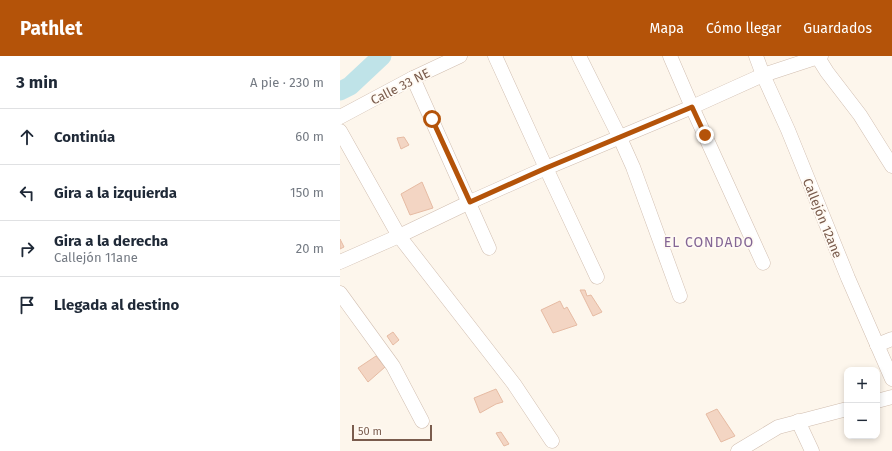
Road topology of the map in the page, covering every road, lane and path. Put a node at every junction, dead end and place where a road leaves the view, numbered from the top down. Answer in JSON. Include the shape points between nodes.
{"nodes":[{"id":1,"x":460,"y":56,"type":"edge"},
{"id":2,"x":495,"y":56,"type":"edge"},
{"id":3,"x":579,"y":56,"type":"edge"},
{"id":4,"x":670,"y":56,"type":"edge"},
{"id":5,"x":756,"y":56,"type":"edge"},
{"id":6,"x":819,"y":56,"type":"edge"},
{"id":7,"x":763,"y":75,"type":"junction"},
{"id":8,"x":413,"y":78,"type":"junction"},
{"id":9,"x":692,"y":107,"type":"junction"},
{"id":10,"x":340,"y":117,"type":"edge"},
{"id":11,"x":340,"y":131,"type":"edge"},
{"id":12,"x":620,"y":138,"type":"junction"},
{"id":13,"x":892,"y":166,"type":"edge"},
{"id":14,"x":546,"y":168,"type":"junction"},
{"id":15,"x":470,"y":202,"type":"junction"},
{"id":16,"x":399,"y":236,"type":"junction"},
{"id":17,"x":489,"y":248,"type":"dead end"},
{"id":18,"x":340,"y":262,"type":"edge"},
{"id":19,"x":763,"y":263,"type":"dead end"},
{"id":20,"x":597,"y":276,"type":"dead end"},
{"id":21,"x":340,"y":293,"type":"edge"},
{"id":22,"x":680,"y":296,"type":"dead end"},
{"id":23,"x":892,"y":339,"type":"edge"},
{"id":24,"x":877,"y":345,"type":"junction"},
{"id":25,"x":892,"y":379,"type":"edge"},
{"id":26,"x":892,"y":397,"type":"edge"},
{"id":27,"x":880,"y":400,"type":"edge"},
{"id":28,"x":844,"y":409,"type":"edge"},
{"id":29,"x":422,"y":421,"type":"dead end"},
{"id":30,"x":798,"y":421,"type":"junction"},
{"id":31,"x":552,"y":441,"type":"dead end"},
{"id":32,"x":738,"y":451,"type":"edge"},
{"id":33,"x":812,"y":451,"type":"edge"}],
"edges":[{"from":1,"to":8,"type":"street","name":"Calle 33 NE"},
{"from":2,"to":14,"type":"street"},
{"from":3,"to":12,"type":"street"},
{"from":4,"to":9,"type":"street"},
{"from":5,"to":7,"type":"street","name":"Callejón 12ane"},
{"from":6,"to":7,"type":"street"},
{"from":6,"to":13,"type":"street","via":[[827,72],[860,116]]},
{"from":7,"to":9,"type":"street"},
{"from":7,"to":24,"type":"street","name":"Callejón 12ane"},
{"from":8,"to":10,"type":"street","name":"Calle 33 NE"},
{"from":8,"to":15,"type":"street"},
{"from":9,"to":12,"type":"street"},
{"from":9,"to":19,"type":"street"},
{"from":11,"to":16,"type":"street"},
{"from":12,"to":14,"type":"street"},
{"from":12,"to":22,"type":"street"},
{"from":14,"to":15,"type":"street"},
{"from":14,"to":20,"type":"street"},
{"from":15,"to":16,"type":"street"},
{"from":15,"to":17,"type":"street"},
{"from":16,"to":18,"type":"street"},
{"from":16,"to":31,"type":"street","via":[[514,384]]},
{"from":21,"to":29,"type":"street","via":[[393,366]]},
{"from":23,"to":24,"type":"street"},
{"from":24,"to":25,"type":"street","name":"Callejón 12ane"},
{"from":26,"to":27,"type":"street"},
{"from":28,"to":30,"type":"street"},
{"from":30,"to":32,"type":"street","via":[[778,427]]},
{"from":30,"to":33,"type":"street"}]}
